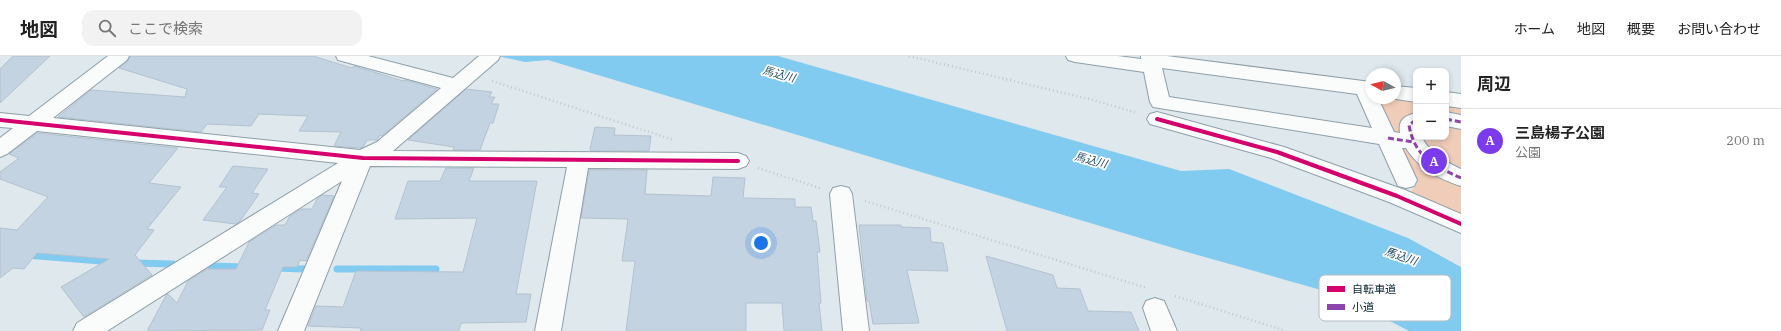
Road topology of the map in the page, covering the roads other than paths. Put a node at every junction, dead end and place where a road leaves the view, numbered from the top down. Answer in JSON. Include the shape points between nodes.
{"nodes":[{"id":1,"x":120,"y":56,"type":"edge"},
{"id":2,"x":345,"y":56,"type":"edge"},
{"id":3,"x":491,"y":56,"type":"edge"},
{"id":4,"x":1075,"y":56,"type":"edge"},
{"id":5,"x":1152,"y":61,"type":"edge"},
{"id":6,"x":463,"y":80,"type":"junction"},
{"id":7,"x":1365,"y":89,"type":"edge"},
{"id":8,"x":1401,"y":94,"type":"edge"},
{"id":9,"x":1413,"y":95,"type":"edge"},
{"id":10,"x":1449,"y":100,"type":"edge"},
{"id":11,"x":1461,"y":102,"type":"edge"},
{"id":12,"x":1373,"y":104,"type":"edge"},
{"id":13,"x":1157,"y":119,"type":"road end"},
{"id":14,"x":0,"y":120,"type":"edge"},
{"id":15,"x":1449,"y":120,"type":"edge"},
{"id":16,"x":1413,"y":122,"type":"edge"},
{"id":17,"x":1461,"y":122,"type":"edge"},
{"id":18,"x":34,"y":124,"type":"junction"},
{"id":19,"x":1388,"y":138,"type":"junction"},
{"id":20,"x":1413,"y":142,"type":"junction"},
{"id":21,"x":0,"y":149,"type":"edge"},
{"id":22,"x":363,"y":158,"type":"junction"},
{"id":23,"x":579,"y":159,"type":"junction"},
{"id":24,"x":738,"y":161,"type":"dead end"},
{"id":25,"x":1461,"y":178,"type":"edge"},
{"id":26,"x":1406,"y":180,"type":"dead end"},
{"id":27,"x":841,"y":194,"type":"dead end"},
{"id":28,"x":1461,"y":224,"type":"edge"},
{"id":29,"x":1155,"y":308,"type":"dead end"},
{"id":30,"x":86,"y":331,"type":"edge"},
{"id":31,"x":291,"y":331,"type":"edge"},
{"id":32,"x":548,"y":331,"type":"edge"},
{"id":33,"x":856,"y":331,"type":"edge"},
{"id":34,"x":1164,"y":331,"type":"edge"}],
"edges":[{"from":1,"to":18,"type":"street"},
{"from":2,"to":6,"type":"street"},
{"from":3,"to":6,"type":"street"},
{"from":4,"to":5,"type":"street"},
{"from":5,"to":7,"type":"street"},
{"from":5,"to":19,"type":"street","via":[[1160,102]]},
{"from":6,"to":22,"type":"street","via":[[384,147]]},
{"from":8,"to":9,"type":"street"},
{"from":10,"to":11,"type":"street"},
{"from":12,"to":19,"type":"street"},
{"from":13,"to":28,"type":"street","via":[[1277,152],[1398,196]]},
{"from":14,"to":18,"type":"street"},
{"from":15,"to":17,"type":"street"},
{"from":16,"to":20,"type":"street","via":[[1409,125]]},
{"from":18,"to":21,"type":"street"},
{"from":18,"to":22,"type":"street"},
{"from":19,"to":20,"type":"street"},
{"from":19,"to":26,"type":"street"},
{"from":20,"to":25,"type":"street","via":[[1418,151],[1432,164]]},
{"from":22,"to":23,"type":"street"},
{"from":22,"to":30,"type":"street"},
{"from":22,"to":31,"type":"street"},
{"from":23,"to":24,"type":"street"},
{"from":23,"to":32,"type":"street"},
{"from":27,"to":33,"type":"street"},
{"from":29,"to":34,"type":"street"}]}
